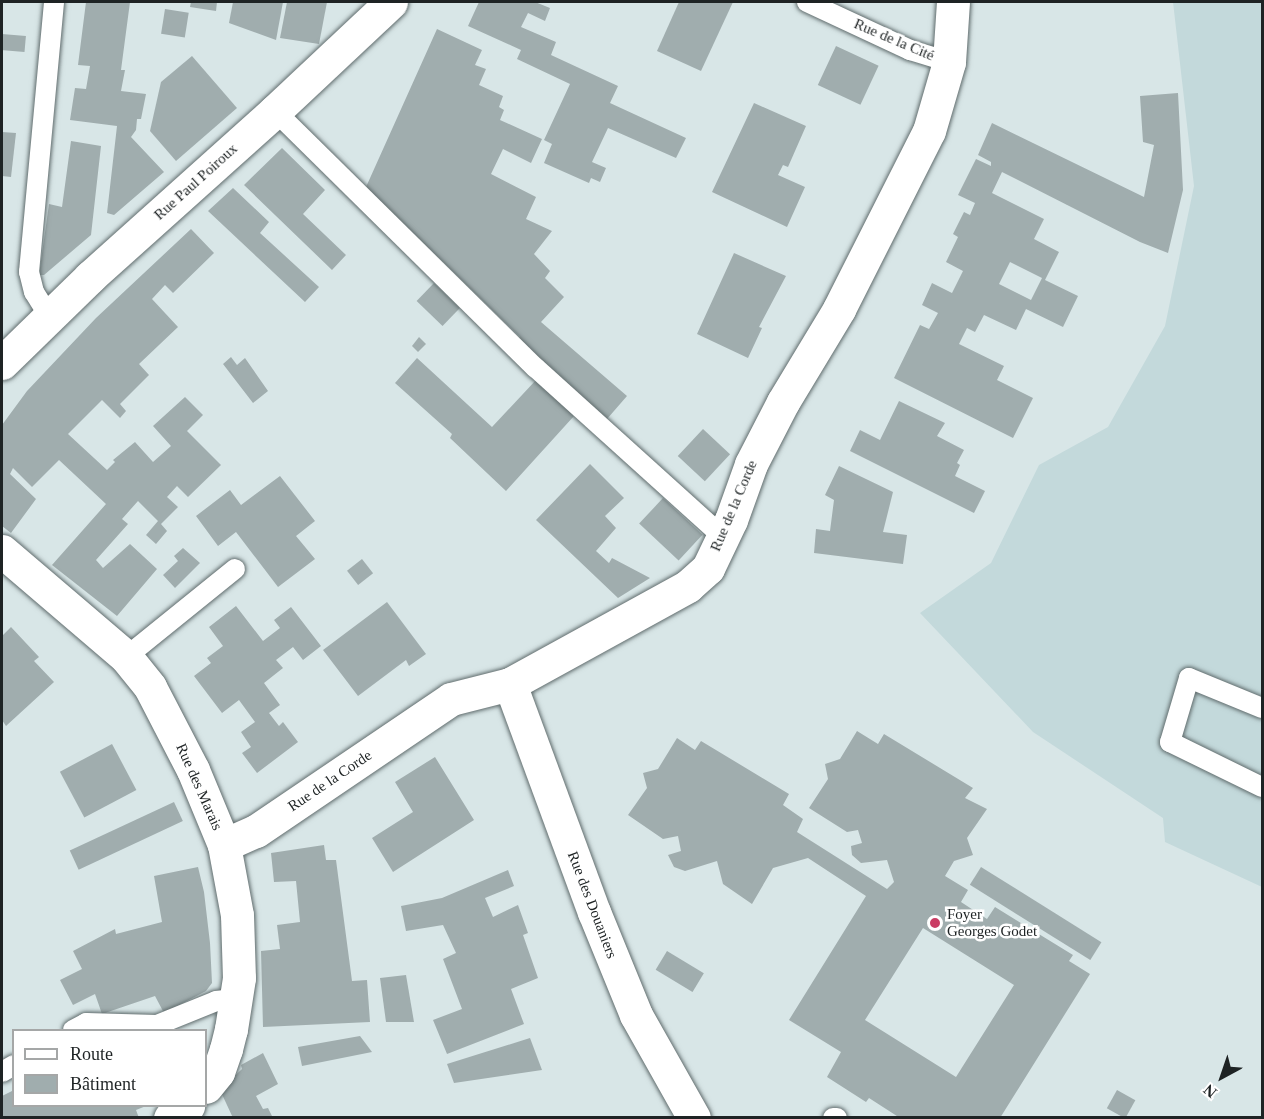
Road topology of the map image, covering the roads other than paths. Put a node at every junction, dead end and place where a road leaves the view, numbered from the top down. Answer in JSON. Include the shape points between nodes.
{"nodes":[{"id":1,"x":54,"y":2,"type":"edge"},
{"id":2,"x":391,"y":2,"type":"edge"},
{"id":3,"x":807,"y":2,"type":"edge"},
{"id":4,"x":953,"y":2,"type":"edge"},
{"id":5,"x":949,"y":63,"type":"junction"},
{"id":6,"x":275,"y":111,"type":"junction"},
{"id":7,"x":49,"y":316,"type":"junction"},
{"id":8,"x":2,"y":363,"type":"edge"},
{"id":9,"x":723,"y":537,"type":"junction"},
{"id":10,"x":2,"y":551,"type":"edge"},
{"id":11,"x":235,"y":568,"type":"dead end"},
{"id":12,"x":126,"y":657,"type":"junction"},
{"id":13,"x":510,"y":684,"type":"junction"},
{"id":14,"x":1263,"y":708,"type":"edge"},
{"id":15,"x":1263,"y":787,"type":"edge"},
{"id":16,"x":224,"y":845,"type":"junction"},
{"id":17,"x":236,"y":999,"type":"junction"},
{"id":18,"x":75,"y":1029,"type":"edge"},
{"id":19,"x":207,"y":1086,"type":"edge"},
{"id":20,"x":186,"y":1107,"type":"edge"},
{"id":21,"x":170,"y":1118,"type":"edge"},
{"id":22,"x":694,"y":1118,"type":"edge"}],
"edges":[{"from":1,"to":7,"type":"lane","via":[[29,272],[34,292]]},
{"from":2,"to":6,"type":"street","name":"Rue Paul Poiroux"},
{"from":3,"to":5,"type":"lane","name":"Rue de la Cité","via":[[910,50]]},
{"from":4,"to":5,"type":"street","name":"Rue de la Corde"},
{"from":5,"to":9,"type":"street","name":"Rue de la Corde","via":[[928,131],[909,172],[839,309],[751,464]]},
{"from":6,"to":7,"type":"street","name":"Rue Paul Poiroux"},
{"from":6,"to":9,"type":"lane","via":[[536,368]]},
{"from":7,"to":8,"type":"street","name":"Rue Paul Poiroux"},
{"from":9,"to":13,"type":"street","name":"Rue de la Corde","via":[[708,568],[688,586]]},
{"from":10,"to":12,"type":"street","name":"Rue des Marais"},
{"from":11,"to":12,"type":"lane"},
{"from":12,"to":16,"type":"street","name":"Rue des Marais","via":[[165,713],[194,770]]},
{"from":13,"to":16,"type":"street","name":"Rue de la Corde","via":[[451,699],[256,831]]},
{"from":13,"to":22,"type":"street","name":"Rue des Douaniers","via":[[565,837],[636,1015]]},
{"from":14,"to":15,"type":"lane","via":[[1189,678],[1170,742]]},
{"from":16,"to":17,"type":"street","name":"Rue des Marais","via":[[237,915]]},
{"from":17,"to":18,"type":"lane","via":[[216,1001],[157,1024],[86,1023]]},
{"from":17,"to":19,"type":"street","name":"Rue des Marais","via":[[226,1050]]},
{"from":20,"to":21,"type":"street"}]}
